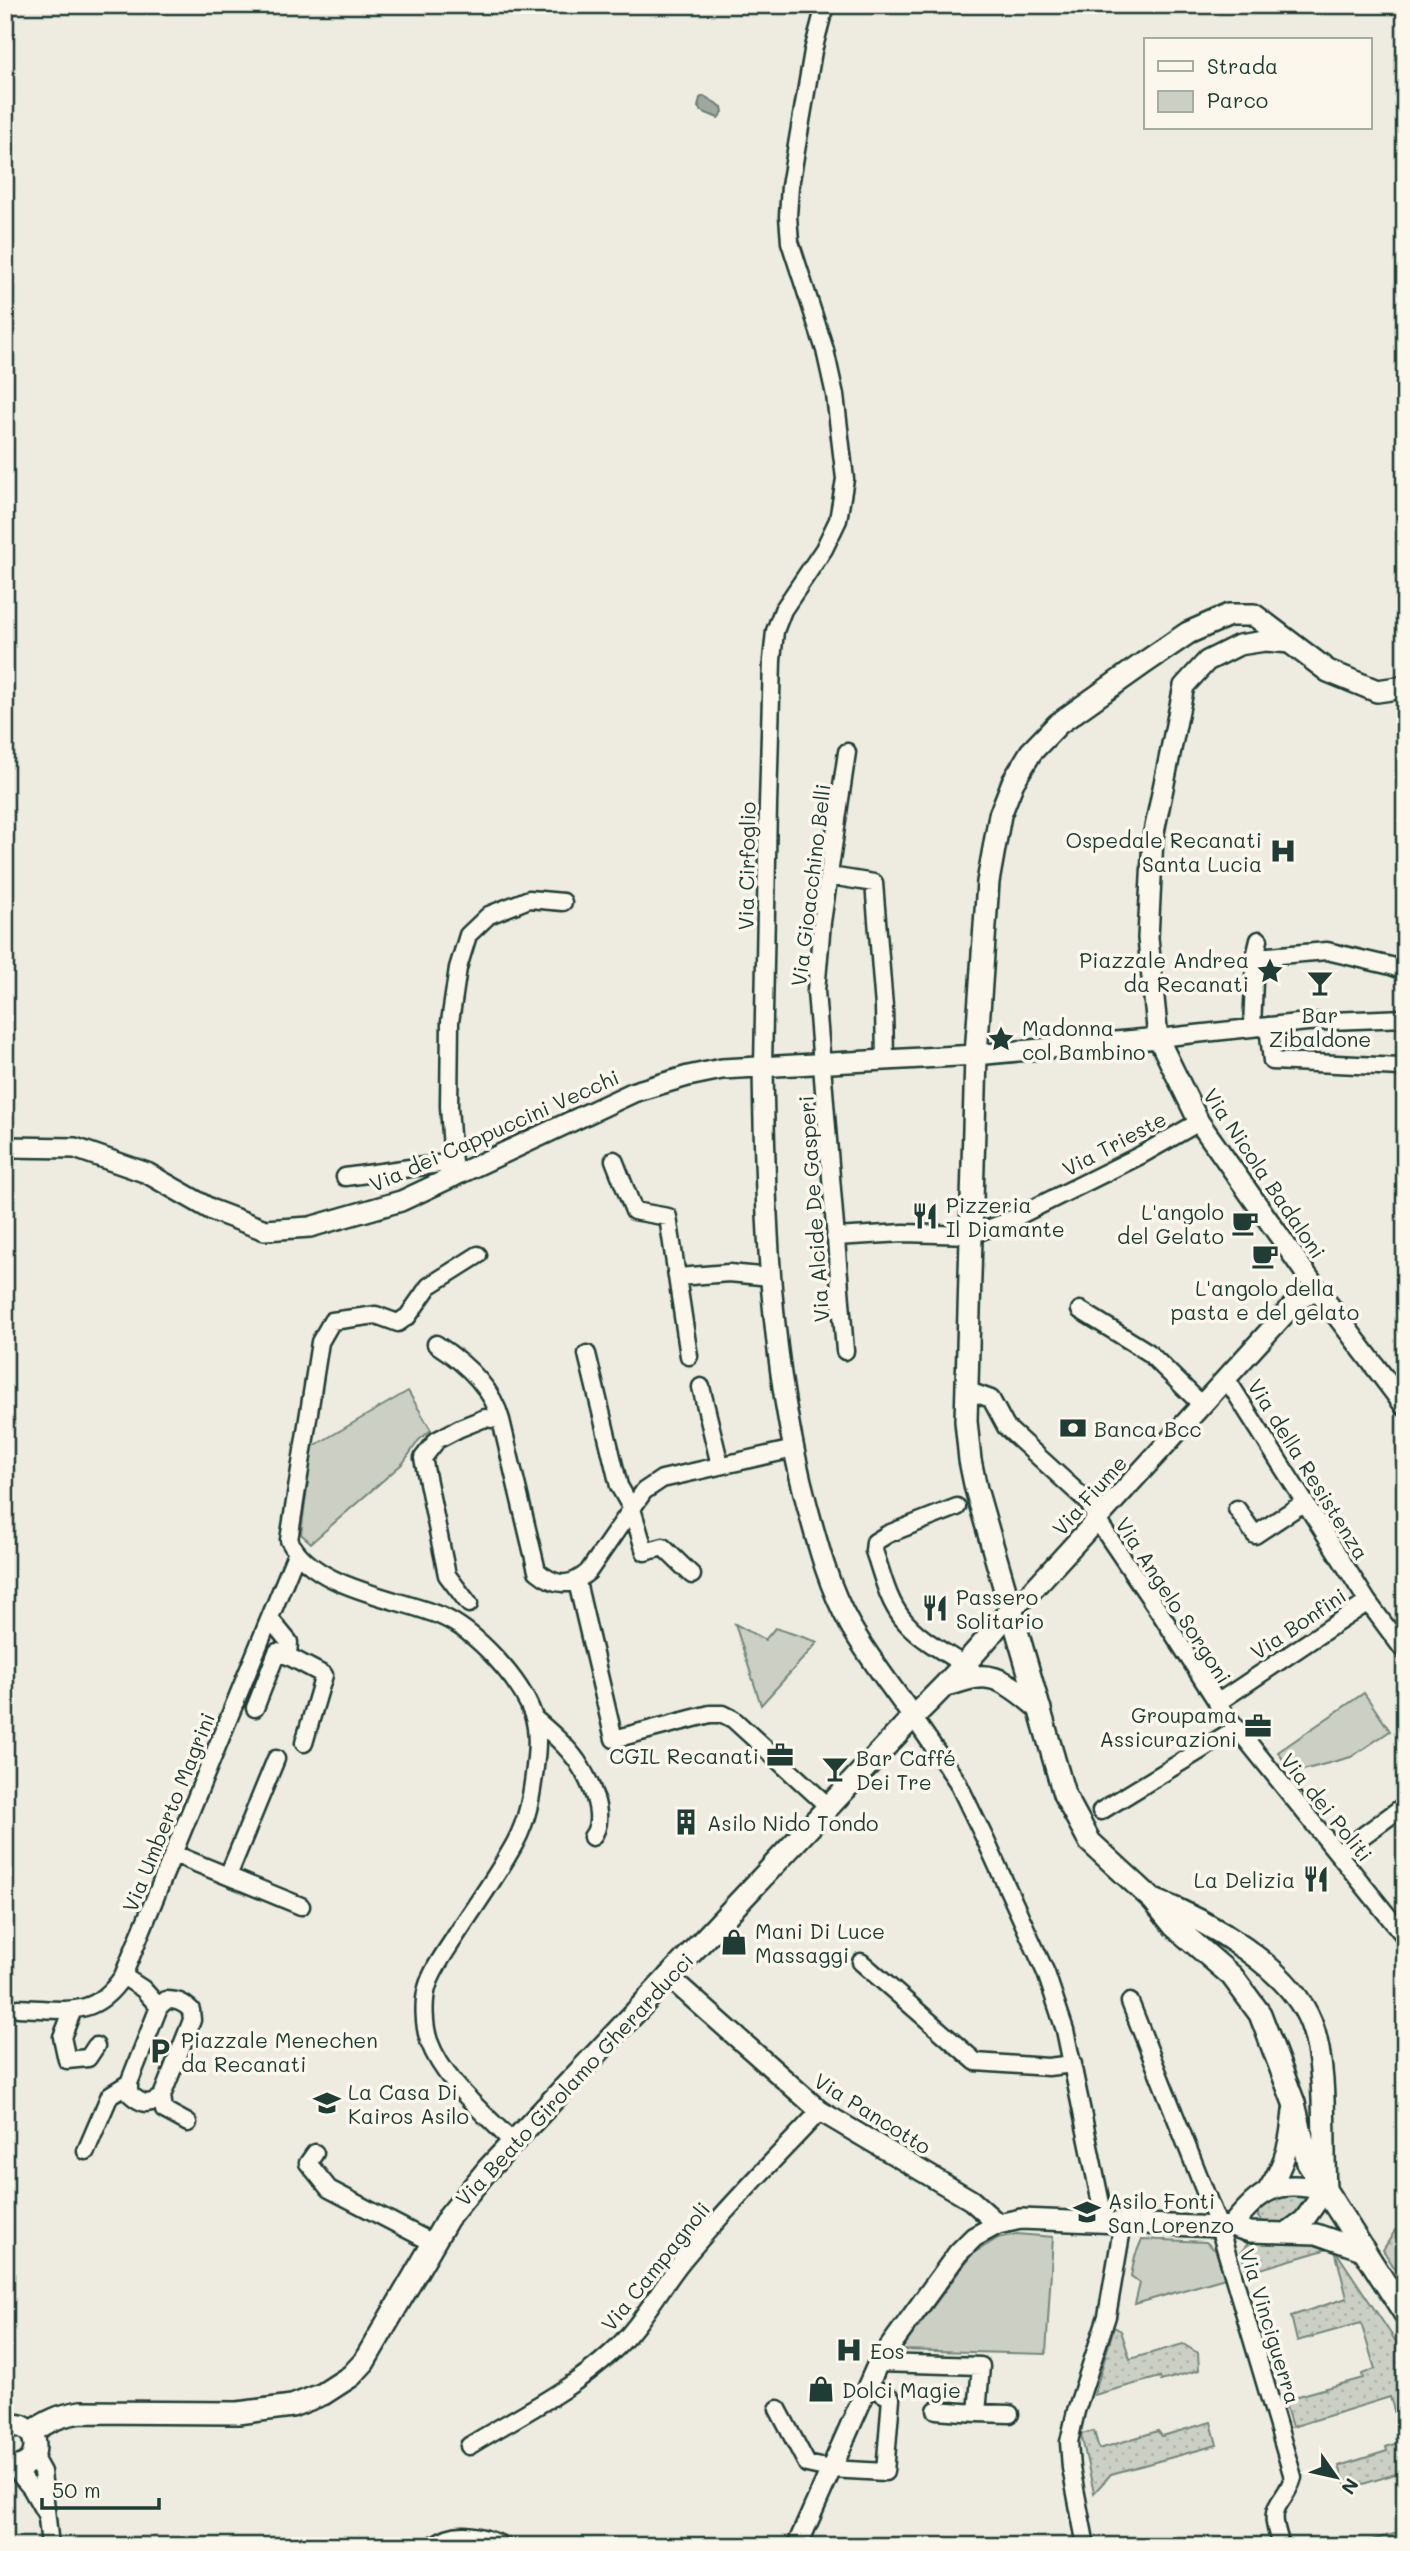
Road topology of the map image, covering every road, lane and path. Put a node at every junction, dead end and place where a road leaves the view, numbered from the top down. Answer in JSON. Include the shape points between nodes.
{"nodes":[{"id":1,"x":825,"y":5,"type":"edge"},
{"id":2,"x":1290,"y":643,"type":"junction"},
{"id":3,"x":1405,"y":687,"type":"edge"},
{"id":4,"x":847,"y":752,"type":"dead end"},
{"id":5,"x":830,"y":876,"type":"junction"},
{"id":6,"x":563,"y":902,"type":"dead end"},
{"id":7,"x":1259,"y":940,"type":"dead end"},
{"id":8,"x":1255,"y":957,"type":"junction"},
{"id":9,"x":1405,"y":971,"type":"edge"},
{"id":10,"x":1405,"y":1018,"type":"edge"},
{"id":11,"x":1260,"y":1027,"type":"junction"},
{"id":12,"x":1158,"y":1038,"type":"junction"},
{"id":13,"x":976,"y":1055,"type":"junction"},
{"id":14,"x":885,"y":1059,"type":"junction"},
{"id":15,"x":824,"y":1065,"type":"junction"},
{"id":16,"x":763,"y":1067,"type":"junction"},
{"id":17,"x":1405,"y":1070,"type":"edge"},
{"id":18,"x":1199,"y":1122,"type":"junction"},
{"id":19,"x":5,"y":1147,"type":"edge"},
{"id":20,"x":614,"y":1160,"type":"dead end"},
{"id":21,"x":453,"y":1170,"type":"junction"},
{"id":22,"x":345,"y":1177,"type":"dead end"},
{"id":23,"x":971,"y":1235,"type":"junction"},
{"id":24,"x":835,"y":1237,"type":"junction"},
{"id":25,"x":478,"y":1255,"type":"dead end"},
{"id":26,"x":678,"y":1277,"type":"junction"},
{"id":27,"x":771,"y":1277,"type":"junction"},
{"id":28,"x":1316,"y":1288,"type":"junction"},
{"id":29,"x":1080,"y":1310,"type":"dead end"},
{"id":30,"x":436,"y":1344,"type":"dead end"},
{"id":31,"x":845,"y":1351,"type":"dead end"},
{"id":32,"x":587,"y":1354,"type":"dead end"},
{"id":33,"x":689,"y":1356,"type":"dead end"},
{"id":34,"x":1226,"y":1378,"type":"junction"},
{"id":35,"x":701,"y":1387,"type":"dead end"},
{"id":36,"x":966,"y":1390,"type":"junction"},
{"id":37,"x":1202,"y":1405,"type":"junction"},
{"id":38,"x":1405,"y":1406,"type":"edge"},
{"id":39,"x":501,"y":1419,"type":"junction"},
{"id":40,"x":794,"y":1449,"type":"junction"},
{"id":41,"x":720,"y":1465,"type":"junction"},
{"id":42,"x":1305,"y":1502,"type":"junction"},
{"id":43,"x":957,"y":1507,"type":"dead end"},
{"id":44,"x":632,"y":1509,"type":"junction"},
{"id":45,"x":1237,"y":1509,"type":"dead end"},
{"id":46,"x":1097,"y":1520,"type":"junction"},
{"id":47,"x":293,"y":1547,"type":"junction"},
{"id":48,"x":692,"y":1575,"type":"dead end"},
{"id":49,"x":577,"y":1581,"type":"junction"},
{"id":50,"x":1368,"y":1602,"type":"junction"},
{"id":51,"x":469,"y":1604,"type":"dead end"},
{"id":52,"x":1010,"y":1610,"type":"junction"},
{"id":53,"x":270,"y":1619,"type":"junction"},
{"id":54,"x":982,"y":1646,"type":"junction"},
{"id":55,"x":1022,"y":1651,"type":"junction"},
{"id":56,"x":1405,"y":1652,"type":"edge"},
{"id":57,"x":288,"y":1656,"type":"junction"},
{"id":58,"x":978,"y":1673,"type":"junction"},
{"id":59,"x":1217,"y":1703,"type":"junction"},
{"id":60,"x":255,"y":1707,"type":"dead end"},
{"id":61,"x":1040,"y":1709,"type":"junction"},
{"id":62,"x":913,"y":1717,"type":"junction"},
{"id":63,"x":534,"y":1718,"type":"junction"},
{"id":64,"x":1237,"y":1728,"type":"junction"},
{"id":65,"x":304,"y":1743,"type":"dead end"},
{"id":66,"x":276,"y":1759,"type":"dead end"},
{"id":67,"x":1405,"y":1805,"type":"edge"},
{"id":68,"x":829,"y":1807,"type":"junction"},
{"id":69,"x":1101,"y":1811,"type":"dead end"},
{"id":70,"x":592,"y":1837,"type":"dead end"},
{"id":71,"x":174,"y":1854,"type":"junction"},
{"id":72,"x":1338,"y":1854,"type":"junction"},
{"id":73,"x":228,"y":1876,"type":"junction"},
{"id":74,"x":1153,"y":1900,"type":"junction"},
{"id":75,"x":301,"y":1906,"type":"dead end"},
{"id":76,"x":1405,"y":1937,"type":"edge"},
{"id":77,"x":861,"y":1962,"type":"dead end"},
{"id":78,"x":123,"y":1976,"type":"junction"},
{"id":79,"x":668,"y":1976,"type":"junction"},
{"id":80,"x":1130,"y":2002,"type":"dead end"},
{"id":81,"x":159,"y":2007,"type":"junction"},
{"id":82,"x":18,"y":2008,"type":"dead end"},
{"id":83,"x":73,"y":2010,"type":"junction"},
{"id":84,"x":96,"y":2046,"type":"dead end"},
{"id":85,"x":1073,"y":2063,"type":"junction"},
{"id":86,"x":129,"y":2083,"type":"junction"},
{"id":87,"x":162,"y":2096,"type":"junction"},
{"id":88,"x":1294,"y":2103,"type":"junction"},
{"id":89,"x":820,"y":2111,"type":"junction"},
{"id":90,"x":188,"y":2123,"type":"dead end"},
{"id":91,"x":512,"y":2142,"type":"junction"},
{"id":92,"x":86,"y":2151,"type":"dead end"},
{"id":93,"x":315,"y":2153,"type":"dead end"},
{"id":94,"x":1268,"y":2190,"type":"junction"},
{"id":95,"x":1325,"y":2190,"type":"junction"},
{"id":96,"x":1114,"y":2223,"type":"junction"},
{"id":97,"x":998,"y":2224,"type":"junction"},
{"id":98,"x":1225,"y":2226,"type":"junction"},
{"id":99,"x":1289,"y":2231,"type":"junction"},
{"id":100,"x":433,"y":2243,"type":"junction"},
{"id":101,"x":1365,"y":2251,"type":"junction"},
{"id":102,"x":1405,"y":2314,"type":"edge"},
{"id":103,"x":878,"y":2363,"type":"junction"},
{"id":104,"x":867,"y":2385,"type":"junction"},
{"id":105,"x":778,"y":2409,"type":"dead end"},
{"id":106,"x":936,"y":2410,"type":"dead end"},
{"id":107,"x":977,"y":2413,"type":"junction"},
{"id":108,"x":1010,"y":2414,"type":"dead end"},
{"id":109,"x":5,"y":2427,"type":"edge"},
{"id":110,"x":31,"y":2433,"type":"junction"},
{"id":111,"x":469,"y":2446,"type":"dead end"},
{"id":112,"x":33,"y":2456,"type":"junction"},
{"id":113,"x":9,"y":2467,"type":"edge"},
{"id":114,"x":830,"y":2469,"type":"junction"},
{"id":115,"x":46,"y":2513,"type":"junction"},
{"id":116,"x":50,"y":2546,"type":"edge"},
{"id":117,"x":433,"y":2546,"type":"edge"},
{"id":118,"x":503,"y":2546,"type":"edge"},
{"id":119,"x":797,"y":2546,"type":"edge"},
{"id":120,"x":1086,"y":2546,"type":"edge"},
{"id":121,"x":1281,"y":2546,"type":"edge"}],
"edges":[{"from":1,"to":16,"type":"street","name":"Via Cirfoglio","via":[[813,51],[788,216],[790,242],[825,350],[845,479],[838,520],[775,631]]},
{"from":2,"to":3,"type":"main road","via":[[1328,671],[1377,691]]},
{"from":2,"to":12,"type":"street","name":"Via Nicola Badaloni","via":[[1239,645],[1207,661],[1184,686],[1153,837],[1148,938]]},
{"from":2,"to":13,"type":"main road","via":[[1254,615],[1229,615],[1188,633],[1121,679],[1058,724],[1031,752],[1000,815],[988,882]]},
{"from":4,"to":5,"type":"street","name":"Via Gioacchino Belli"},
{"from":5,"to":14,"type":"street","via":[[874,883]]},
{"from":5,"to":15,"type":"street","name":"Via Gioacchino Belli","via":[[817,965]]},
{"from":6,"to":21,"type":"street","via":[[529,899],[489,915],[468,935],[450,1022]]},
{"from":7,"to":8,"type":"street"},
{"from":8,"to":9,"type":"street","via":[[1327,951]]},
{"from":8,"to":11,"type":"street"},
{"from":10,"to":11,"type":"street"},
{"from":11,"to":12,"type":"street"},
{"from":11,"to":17,"type":"street","via":[[1272,1060]]},
{"from":12,"to":13,"type":"street","name":"Via dei Cappuccini Vecchi"},
{"from":12,"to":18,"type":"street","name":"Via Nicola Badaloni"},
{"from":13,"to":14,"type":"street","name":"Via dei Cappuccini Vecchi"},
{"from":13,"to":23,"type":"main road"},
{"from":14,"to":15,"type":"street","name":"Via dei Cappuccini Vecchi"},
{"from":15,"to":16,"type":"street","name":"Via dei Cappuccini Vecchi"},
{"from":15,"to":24,"type":"street","name":"Via Alcide De Gasperi"},
{"from":16,"to":21,"type":"street","name":"Via dei Cappuccini Vecchi","via":[[722,1069],[634,1092]]},
{"from":16,"to":27,"type":"street","via":[[764,1189]]},
{"from":18,"to":23,"type":"street","name":"Via Trieste","via":[[1018,1216]]},
{"from":18,"to":28,"type":"street","name":"Via Nicola Badaloni"},
{"from":19,"to":21,"type":"street","name":"Via dei Cappuccini Vecchi","via":[[75,1148],[147,1173],[212,1210],[265,1230],[310,1227],[354,1216],[401,1201]]},
{"from":20,"to":26,"type":"street","via":[[634,1212],[668,1217]]},
{"from":21,"to":22,"type":"street"},
{"from":23,"to":24,"type":"street"},
{"from":23,"to":36,"type":"main road"},
{"from":24,"to":31,"type":"street","name":"Via Alcide De Gasperi"},
{"from":25,"to":47,"type":"street","name":"Via Umberto Magrini","via":[[429,1286],[408,1316],[398,1322],[376,1315],[332,1321],[320,1342]]},
{"from":26,"to":27,"type":"street","via":[[729,1273]]},
{"from":26,"to":33,"type":"street"},
{"from":27,"to":40,"type":"street","via":[[776,1354]]},
{"from":28,"to":34,"type":"street","name":"Via Fiume","via":[[1295,1303]]},
{"from":28,"to":38,"type":"street","name":"Via Nicola Badaloni"},
{"from":29,"to":37,"type":"street","via":[[1148,1352]]},
{"from":30,"to":39,"type":"street","via":[[473,1374],[491,1395]]},
{"from":32,"to":44,"type":"street","via":[[619,1486]]},
{"from":34,"to":37,"type":"street","name":"Via Fiume"},
{"from":34,"to":42,"type":"street","name":"Via della Resistenza"},
{"from":35,"to":41,"type":"street"},
{"from":36,"to":46,"type":"street","name":"Via Angelo Sorgoni","via":[[991,1399],[1006,1427],[1088,1502]]},
{"from":36,"to":52,"type":"main road","via":[[970,1460]]},
{"from":37,"to":46,"type":"street","name":"Via Fiume"},
{"from":39,"to":49,"type":"street","via":[[537,1571],[550,1581]]},
{"from":39,"to":51,"type":"street","via":[[485,1418],[460,1428],[437,1440],[423,1458],[447,1574]]},
{"from":40,"to":41,"type":"street"},
{"from":40,"to":62,"type":"street","via":[[822,1560],[850,1625]]},
{"from":41,"to":44,"type":"street","via":[[662,1479],[644,1491]]},
{"from":42,"to":45,"type":"street","via":[[1255,1535]]},
{"from":42,"to":50,"type":"street","name":"Via della Resistenza"},
{"from":43,"to":58,"type":"street","via":[[888,1534],[875,1542],[874,1550],[901,1617],[926,1640]]},
{"from":44,"to":48,"type":"street","via":[[645,1552],[663,1547]]},
{"from":44,"to":49,"type":"street"},
{"from":46,"to":52,"type":"street","name":"Via Fiume"},
{"from":46,"to":59,"type":"street","name":"Via Angelo Sorgoni"},
{"from":47,"to":53,"type":"street","name":"Via Umberto Magrini"},
{"from":47,"to":63,"type":"street","via":[[317,1571],[373,1596],[443,1616],[468,1633],[500,1663],[525,1696]]},
{"from":49,"to":68,"type":"street","via":[[614,1739],[723,1714]]},
{"from":50,"to":56,"type":"street","name":"Via della Resistenza"},
{"from":50,"to":59,"type":"street","name":"Via Bonfini"},
{"from":52,"to":54,"type":"main road"},
{"from":52,"to":55,"type":"main road"},
{"from":53,"to":57,"type":"street","via":[[289,1642]]},
{"from":53,"to":71,"type":"street","name":"Via Umberto Magrini"},
{"from":54,"to":55,"type":"main road"},
{"from":54,"to":58,"type":"main road"},
{"from":55,"to":58,"type":"main road","via":[[1003,1671]]},
{"from":55,"to":61,"type":"main road"},
{"from":57,"to":60,"type":"street","via":[[277,1652]]},
{"from":57,"to":65,"type":"street","via":[[324,1675]]},
{"from":58,"to":61,"type":"main road","via":[[1006,1684]]},
{"from":58,"to":62,"type":"main road","name":"Via Beato Girolamo Gherarducci","via":[[945,1686]]},
{"from":59,"to":64,"type":"street","name":"Via dei Politi"},
{"from":61,"to":74,"type":"main road","via":[[1064,1794],[1090,1842]]},
{"from":62,"to":68,"type":"main road","name":"Via Beato Girolamo Gherarducci"},
{"from":62,"to":85,"type":"street","via":[[957,1781],[986,1841],[1046,1973]]},
{"from":63,"to":70,"type":"street","via":[[578,1762],[589,1784],[598,1807],[597,1830]]},
{"from":63,"to":91,"type":"street","via":[[537,1749],[530,1804],[516,1842],[427,1988],[425,2020],[445,2073]]},
{"from":64,"to":69,"type":"street"},
{"from":64,"to":72,"type":"street","name":"Via dei Politi"},
{"from":66,"to":73,"type":"street"},
{"from":67,"to":72,"type":"street"},
{"from":68,"to":79,"type":"main road","name":"Via Beato Girolamo Gherarducci"},
{"from":71,"to":73,"type":"street"},
{"from":71,"to":78,"type":"street","name":"Via Umberto Magrini"},
{"from":72,"to":76,"type":"street","name":"Via dei Politi"},
{"from":73,"to":75,"type":"street"},
{"from":74,"to":88,"type":"main road","via":[[1174,1926],[1232,1976],[1259,2014]]},
{"from":74,"to":95,"type":"main road","via":[[1224,1936],[1269,1968],[1298,1998],[1311,2023],[1321,2070]]},
{"from":77,"to":85,"type":"street","via":[[976,2062],[1048,2067]]},
{"from":78,"to":81,"type":"street"},
{"from":78,"to":83,"type":"street","name":"Via Umberto Magrini","via":[[112,1994],[95,2005]]},
{"from":79,"to":89,"type":"street","name":"Via Pancotto"},
{"from":79,"to":91,"type":"main road","name":"Via Beato Girolamo Gherarducci"},
{"from":80,"to":98,"type":"street","name":"Via Vinciguerra"},
{"from":81,"to":86,"type":"street"},
{"from":81,"to":87,"type":"street","via":[[166,2000],[184,2003],[192,2020]]},
{"from":82,"to":83,"type":"street","name":"Via Umberto Magrini"},
{"from":83,"to":84,"type":"street","via":[[62,2038],[68,2060],[88,2059]]},
{"from":85,"to":96,"type":"street"},
{"from":86,"to":87,"type":"street","via":[[129,2093],[145,2103]]},
{"from":86,"to":92,"type":"street","via":[[110,2095]]},
{"from":87,"to":90,"type":"street","via":[[164,2110]]},
{"from":88,"to":94,"type":"street","via":[[1288,2150]]},
{"from":88,"to":95,"type":"main road","via":[[1308,2163]]},
{"from":89,"to":97,"type":"street","name":"Via Pancotto","via":[[971,2200]]},
{"from":89,"to":111,"type":"street","name":"Via Campagnoli","via":[[718,2218],[611,2353],[584,2375]]},
{"from":91,"to":100,"type":"main road","name":"Via Beato Girolamo Gherarducci","via":[[458,2203]]},
{"from":93,"to":100,"type":"street","via":[[308,2163],[329,2189]]},
{"from":94,"to":95,"type":"street","via":[[1297,2185]]},
{"from":94,"to":98,"type":"street"},
{"from":95,"to":99,"type":"street","via":[[1304,2220]]},
{"from":95,"to":101,"type":"main road"},
{"from":96,"to":97,"type":"street","via":[[1021,2219]]},
{"from":96,"to":98,"type":"street"},
{"from":96,"to":120,"type":"street","via":[[1107,2316],[1069,2442]]},
{"from":97,"to":103,"type":"street","via":[[974,2237],[958,2253]]},
{"from":98,"to":99,"type":"street","via":[[1250,2232]]},
{"from":98,"to":121,"type":"street","name":"Via Vinciguerra","via":[[1293,2477],[1275,2510]]},
{"from":99,"to":101,"type":"street","via":[[1317,2234]]},
{"from":100,"to":110,"type":"main road","name":"Via Beato Girolamo Gherarducci","via":[[364,2362],[323,2393],[292,2406],[238,2413],[81,2412],[60,2416]]},
{"from":101,"to":102,"type":"main road"},
{"from":103,"to":104,"type":"street"},
{"from":103,"to":107,"type":"street","via":[[981,2366]]},
{"from":104,"to":114,"type":"street"},
{"from":104,"to":114,"type":"street","via":[[891,2398],[885,2472]]},
{"from":105,"to":114,"type":"street","via":[[807,2463]]},
{"from":106,"to":107,"type":"street"},
{"from":107,"to":108,"type":"street"},
{"from":109,"to":110,"type":"main road","via":[[19,2426]]},
{"from":110,"to":112,"type":"main road"},
{"from":112,"to":113,"type":"main road","via":[[25,2465]]},
{"from":112,"to":115,"type":"street","via":[[42,2472]]},
{"from":113,"to":115,"type":"street","via":[[31,2488]]},
{"from":114,"to":119,"type":"street"},
{"from":115,"to":116,"type":"street"},
{"from":117,"to":118,"type":"street","via":[[464,2534]]}]}
